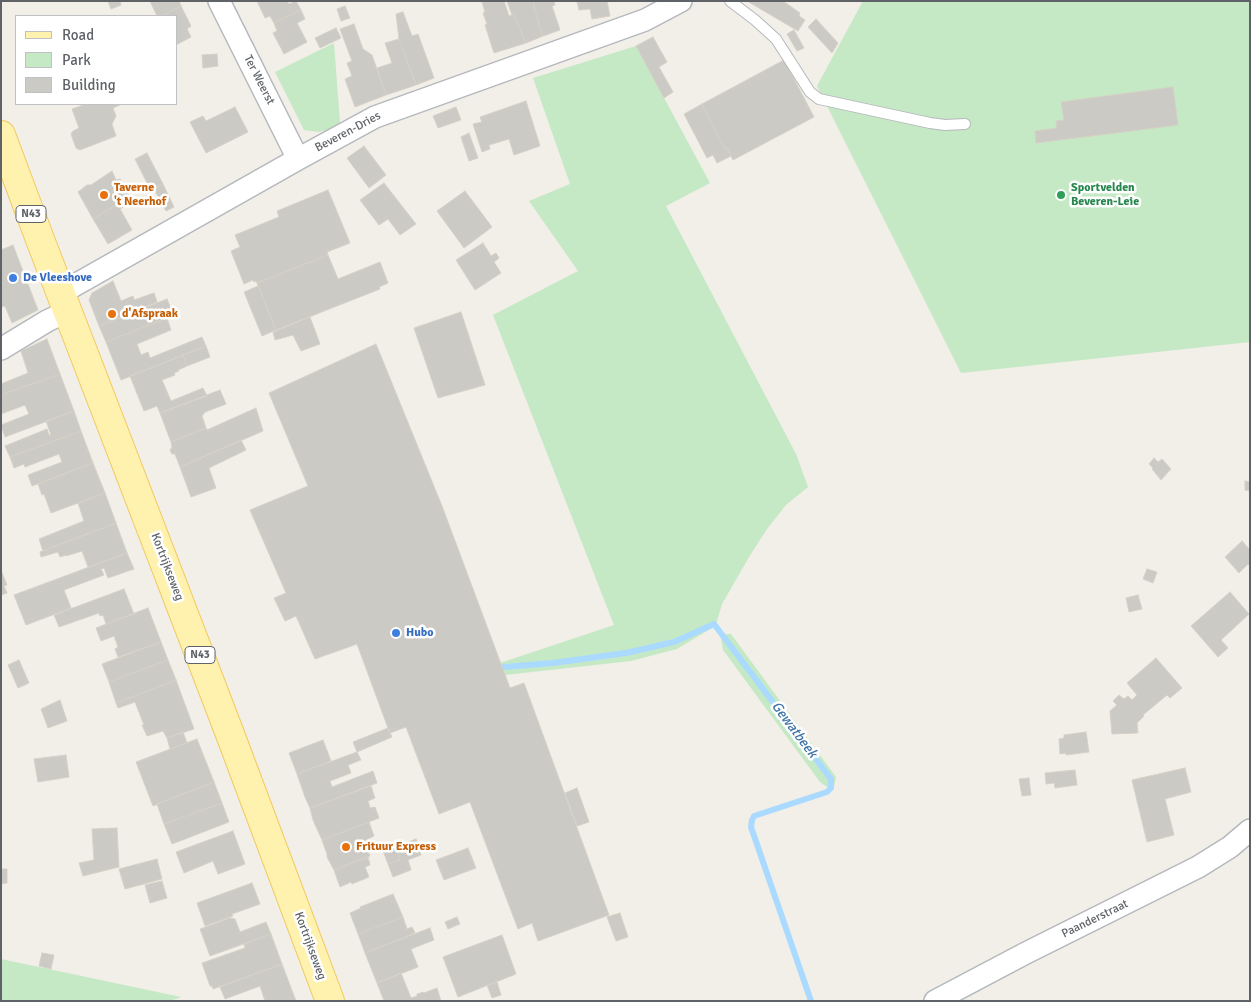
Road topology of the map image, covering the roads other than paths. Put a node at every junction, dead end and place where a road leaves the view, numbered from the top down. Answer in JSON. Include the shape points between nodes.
{"nodes":[{"id":1,"x":219,"y":1,"type":"edge"},
{"id":2,"x":681,"y":1,"type":"edge"},
{"id":3,"x":730,"y":1,"type":"edge"},
{"id":4,"x":965,"y":124,"type":"dead end"},
{"id":5,"x":1,"y":135,"type":"edge"},
{"id":6,"x":298,"y":158,"type":"junction"},
{"id":7,"x":64,"y":302,"type":"junction"},
{"id":8,"x":1,"y":348,"type":"edge"},
{"id":9,"x":1250,"y":830,"type":"edge"},
{"id":10,"x":330,"y":1001,"type":"edge"},
{"id":11,"x":935,"y":1001,"type":"edge"}],
"edges":[{"from":1,"to":6,"type":"street","name":"Ter Weerst"},
{"from":2,"to":6,"type":"street","name":"Beveren-Dries","via":[[645,20],[375,117]]},
{"from":3,"to":4,"type":"lane","via":[[776,39],[810,92],[818,99],[930,124]]},
{"from":5,"to":7,"type":"main road","name":"Kortrijkseweg","number":"N43"},
{"from":6,"to":7,"type":"street","name":"Beveren-Dries"},
{"from":7,"to":8,"type":"street","name":"Beveren-Dries","via":[[48,321]]},
{"from":7,"to":10,"type":"main road","name":"Kortrijkseweg","number":"N43"},
{"from":9,"to":11,"type":"street","name":"Paanderstraat","via":[[1198,867]]}]}
